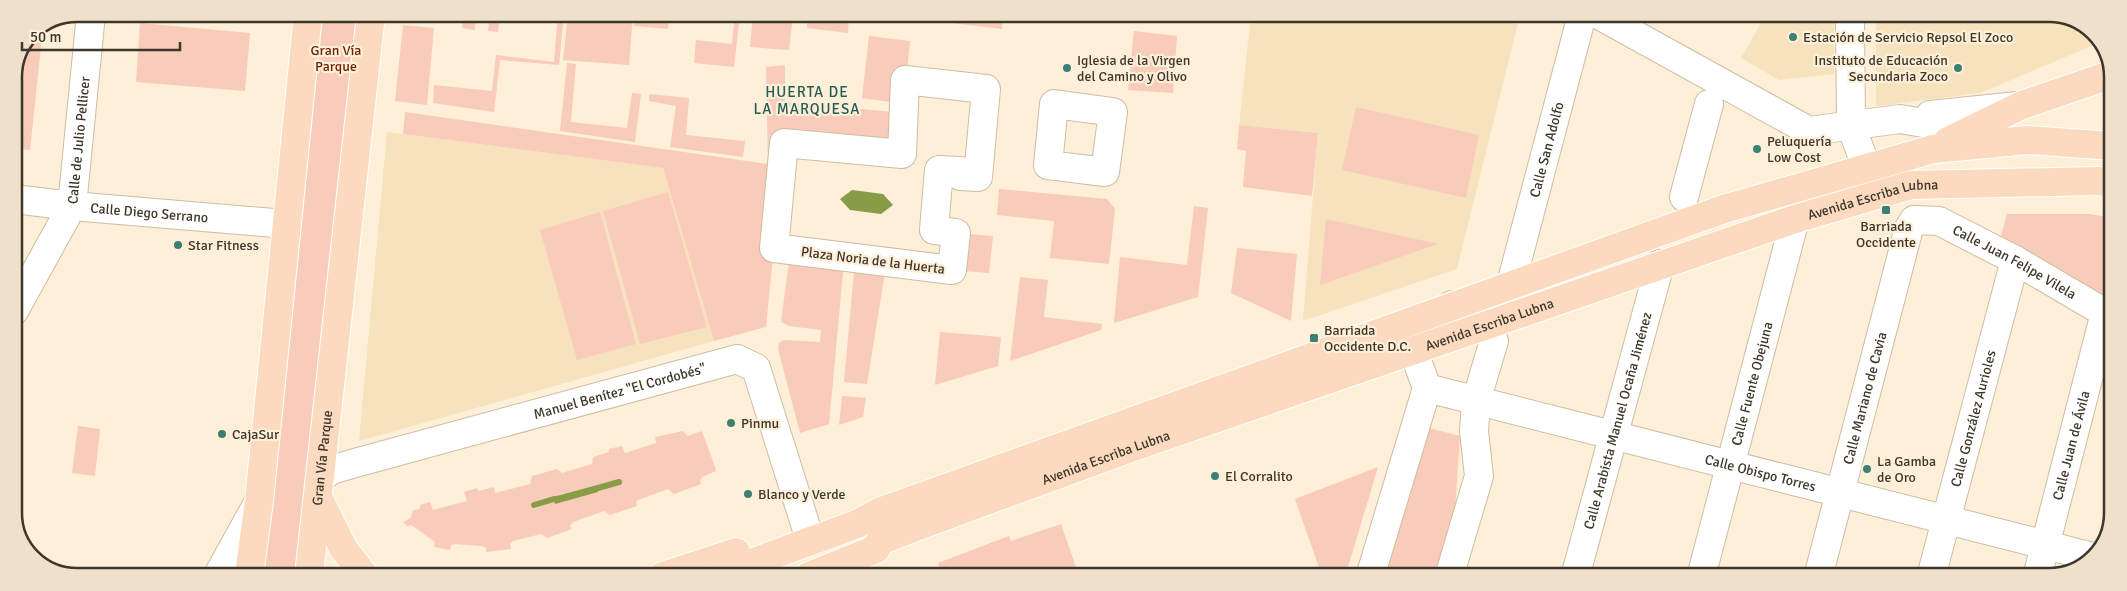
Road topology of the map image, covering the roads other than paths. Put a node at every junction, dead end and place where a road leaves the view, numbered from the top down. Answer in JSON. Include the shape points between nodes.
{"nodes":[{"id":1,"x":90,"y":22,"type":"edge"},
{"id":2,"x":307,"y":22,"type":"edge"},
{"id":3,"x":371,"y":22,"type":"edge"},
{"id":4,"x":1580,"y":22,"type":"edge"},
{"id":5,"x":1611,"y":22,"type":"edge"},
{"id":6,"x":1850,"y":22,"type":"edge"},
{"id":7,"x":2104,"y":77,"type":"edge"},
{"id":8,"x":1709,"y":104,"type":"dead end"},
{"id":9,"x":2022,"y":105,"type":"junction"},
{"id":10,"x":1900,"y":118,"type":"junction"},
{"id":11,"x":1851,"y":126,"type":"junction"},
{"id":12,"x":1970,"y":131,"type":"junction"},
{"id":13,"x":2028,"y":140,"type":"junction"},
{"id":14,"x":2104,"y":145,"type":"edge"},
{"id":15,"x":1933,"y":149,"type":"junction"},
{"id":16,"x":1866,"y":168,"type":"junction"},
{"id":17,"x":2104,"y":182,"type":"edge"},
{"id":18,"x":1876,"y":195,"type":"junction"},
{"id":19,"x":1684,"y":197,"type":"dead end"},
{"id":20,"x":22,"y":200,"type":"edge"},
{"id":21,"x":72,"y":206,"type":"junction"},
{"id":22,"x":1794,"y":218,"type":"junction"},
{"id":23,"x":1926,"y":220,"type":"joint"},
{"id":24,"x":286,"y":224,"type":"junction"},
{"id":25,"x":784,"y":249,"type":"joint"},
{"id":26,"x":2015,"y":260,"type":"junction"},
{"id":27,"x":1660,"y":264,"type":"junction"},
{"id":28,"x":1511,"y":284,"type":"junction"},
{"id":29,"x":22,"y":295,"type":"edge"},
{"id":30,"x":1452,"y":305,"type":"junction"},
{"id":31,"x":2104,"y":312,"type":"edge"},
{"id":32,"x":1487,"y":324,"type":"junction"},
{"id":33,"x":2104,"y":333,"type":"edge"},
{"id":34,"x":1413,"y":350,"type":"junction"},
{"id":35,"x":1427,"y":388,"type":"junction"},
{"id":36,"x":1487,"y":404,"type":"junction"},
{"id":37,"x":1613,"y":436,"type":"junction"},
{"id":38,"x":1730,"y":464,"type":"junction"},
{"id":39,"x":320,"y":487,"type":"junction"},
{"id":40,"x":1840,"y":493,"type":"junction"},
{"id":41,"x":259,"y":501,"type":"junction"},
{"id":42,"x":879,"y":512,"type":"junction"},
{"id":43,"x":1946,"y":520,"type":"junction"},
{"id":44,"x":807,"y":530,"type":"junction"},
{"id":45,"x":880,"y":541,"type":"junction"},
{"id":46,"x":2045,"y":544,"type":"junction"},
{"id":47,"x":2086,"y":555,"type":"edge"},
{"id":48,"x":222,"y":568,"type":"edge"},
{"id":49,"x":250,"y":568,"type":"edge"},
{"id":50,"x":310,"y":568,"type":"edge"},
{"id":51,"x":358,"y":568,"type":"edge"},
{"id":52,"x":688,"y":568,"type":"edge"},
{"id":53,"x":738,"y":568,"type":"edge"},
{"id":54,"x":790,"y":568,"type":"edge"},
{"id":55,"x":828,"y":568,"type":"edge"},
{"id":56,"x":1372,"y":568,"type":"edge"},
{"id":57,"x":1452,"y":568,"type":"edge"},
{"id":58,"x":1577,"y":568,"type":"edge"},
{"id":59,"x":1702,"y":568,"type":"edge"},
{"id":60,"x":1820,"y":568,"type":"edge"},
{"id":61,"x":1933,"y":568,"type":"edge"},
{"id":62,"x":2039,"y":568,"type":"edge"}],
"edges":[{"from":1,"to":21,"type":"street","name":"Calle de Julio Pellicer"},
{"from":2,"to":24,"type":"main road"},
{"from":3,"to":39,"type":"main road","name":"Gran Vía Parque"},
{"from":4,"to":28,"type":"street","name":"Calle San Adolfo"},
{"from":5,"to":11,"type":"street","name":"Avenida Escriba Lubna","via":[[1809,131]]},
{"from":6,"to":11,"type":"street"},
{"from":7,"to":9,"type":"main road"},
{"from":8,"to":19,"type":"street"},
{"from":9,"to":10,"type":"street","name":"Avenida Escriba Lubna"},
{"from":9,"to":12,"type":"main road"},
{"from":10,"to":11,"type":"street","name":"Avenida Escriba Lubna"},
{"from":10,"to":12,"type":"street","name":"Avenida Escriba Lubna"},
{"from":11,"to":16,"type":"street"},
{"from":12,"to":13,"type":"street","name":"Avenida Escriba Lubna"},
{"from":12,"to":15,"type":"main road"},
{"from":13,"to":14,"type":"main road","name":"Avenida Escriba Lubna"},
{"from":13,"to":15,"type":"main road","name":"Avenida Escriba Lubna"},
{"from":15,"to":16,"type":"main road","name":"Avenida Escriba Lubna"},
{"from":16,"to":18,"type":"street"},
{"from":16,"to":28,"type":"main road","name":"Avenida Escriba Lubna","via":[[1724,209]]},
{"from":17,"to":18,"type":"main road","name":"Avenida Escriba Lubna","via":[[1911,185]]},
{"from":18,"to":22,"type":"main road","name":"Avenida Escriba Lubna"},
{"from":20,"to":21,"type":"street","name":"Calle Diego Serrano"},
{"from":21,"to":24,"type":"street","name":"Calle Diego Serrano"},
{"from":21,"to":29,"type":"street","name":"Calle de Julio Pellicer"},
{"from":22,"to":27,"type":"main road","name":"Avenida Escriba Lubna"},
{"from":22,"to":38,"type":"street","name":"Calle Fuente Obejuna"},
{"from":23,"to":26,"type":"street","name":"Calle Juan Felipe Vilela"},
{"from":23,"to":40,"type":"street","name":"Calle Mariano de Cavia","via":[[1909,228]]},
{"from":24,"to":41,"type":"main road"},
{"from":25,"to":25,"type":"street","name":"Plaza Noria de la Huerta","via":[[952,270],[956,233],[934,230],[939,170],[961,171],[960,176],[978,177],[986,89],[906,80],[902,154],[784,143],[774,248]]},
{"from":26,"to":31,"type":"street","name":"Calle Juan Felipe Vilela"},
{"from":26,"to":43,"type":"street","name":"Calle González Aurioles"},
{"from":27,"to":32,"type":"main road","name":"Avenida Escriba Lubna"},
{"from":27,"to":37,"type":"street","name":"Calle Arabista Manuel Ocaña Jiménez"},
{"from":28,"to":30,"type":"main road","name":"Avenida Escriba Lubna"},
{"from":30,"to":32,"type":"street"},
{"from":30,"to":42,"type":"main road","name":"Avenida Escriba Lubna"},
{"from":32,"to":34,"type":"main road","name":"Avenida Escriba Lubna"},
{"from":32,"to":36,"type":"street","via":[[1494,342]]},
{"from":33,"to":46,"type":"street","name":"Calle Juan de Ávila"},
{"from":34,"to":35,"type":"street"},
{"from":34,"to":45,"type":"main road","name":"Avenida Escriba Lubna"},
{"from":35,"to":36,"type":"street","name":"Calle Obispo Torres"},
{"from":35,"to":56,"type":"street"},
{"from":36,"to":37,"type":"street","name":"Calle Obispo Torres"},
{"from":36,"to":57,"type":"street","via":[[1474,431],[1479,476]]},
{"from":37,"to":38,"type":"street","name":"Calle Obispo Torres"},
{"from":37,"to":58,"type":"street","name":"Calle Arabista Manuel Ocaña Jiménez"},
{"from":38,"to":40,"type":"street","name":"Calle Obispo Torres"},
{"from":38,"to":59,"type":"street","name":"Calle Fuente Obejuna"},
{"from":39,"to":44,"type":"street","name":"Manuel Benítez \"El Cordobés\"","via":[[331,470],[736,359],[756,368]]},
{"from":39,"to":50,"type":"main road","name":"Gran Vía Parque"},
{"from":39,"to":51,"type":"main road","via":[[343,548]]},
{"from":40,"to":43,"type":"street","name":"Calle Obispo Torres"},
{"from":40,"to":60,"type":"street","name":"Calle Mariano de Cavia"},
{"from":41,"to":48,"type":"street"},
{"from":41,"to":49,"type":"main road"},
{"from":42,"to":44,"type":"main road","name":"Avenida Escriba Lubna","via":[[866,511]]},
{"from":42,"to":53,"type":"main road","name":"Avenida Escriba Lubna","via":[[857,524]]},
{"from":43,"to":46,"type":"street","name":"Calle Obispo Torres"},
{"from":43,"to":61,"type":"street","name":"Calle González Aurioles"},
{"from":44,"to":52,"type":"main road","name":"Avenida Escriba Lubna"},
{"from":45,"to":54,"type":"main road","name":"Avenida Escriba Lubna","via":[[873,539]]},
{"from":45,"to":55,"type":"main road","name":"Avenida Escriba Lubna","via":[[876,549]]},
{"from":46,"to":47,"type":"street","name":"Calle Obispo Torres"},
{"from":46,"to":62,"type":"street","name":"Calle Juan de Ávila"}]}
